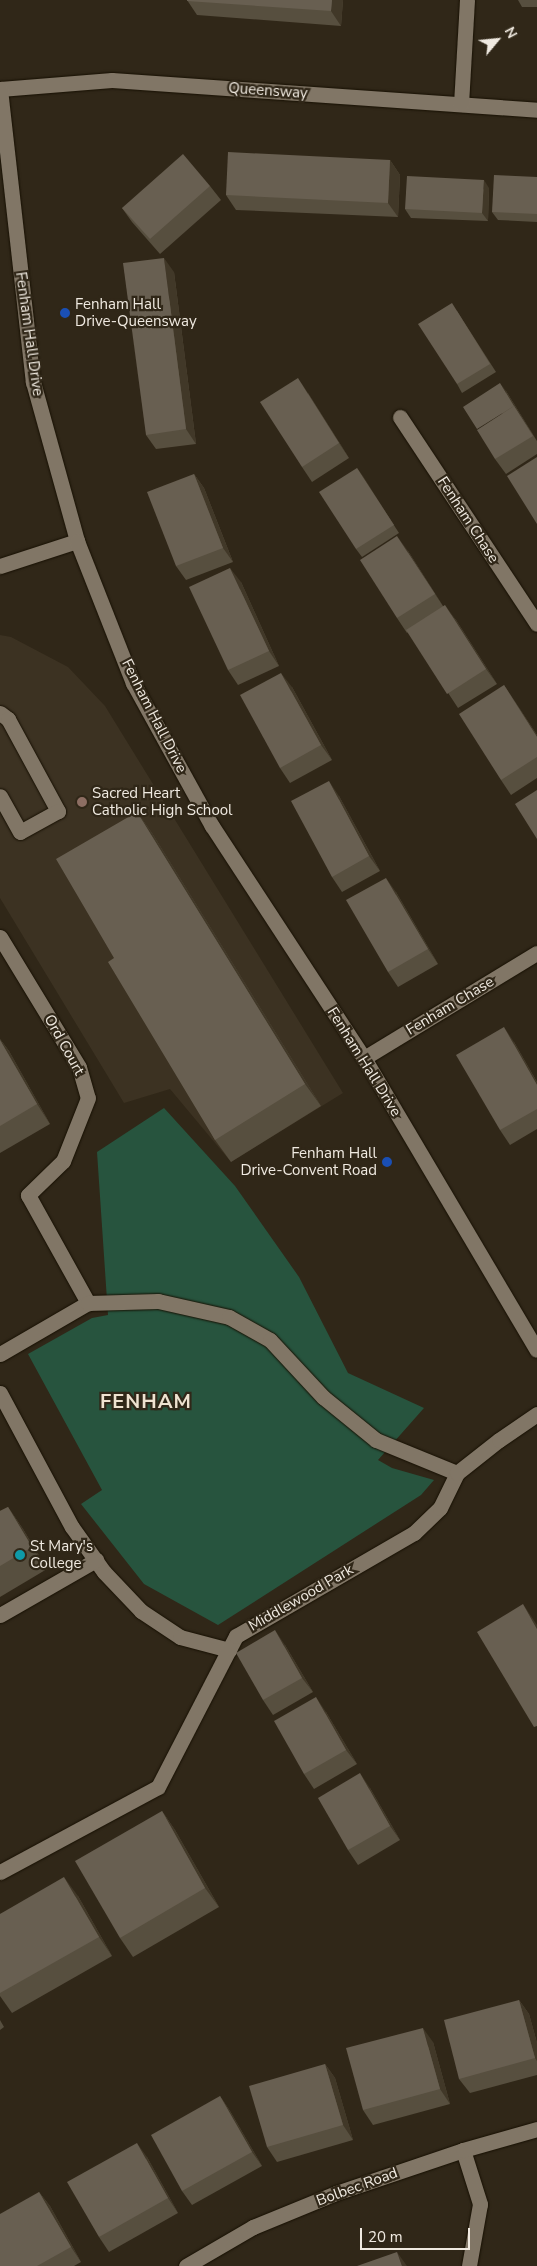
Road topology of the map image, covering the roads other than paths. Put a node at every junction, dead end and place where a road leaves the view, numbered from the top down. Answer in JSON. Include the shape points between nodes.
{"nodes":[{"id":1,"x":468,"y":0,"type":"edge"},
{"id":2,"x":0,"y":89,"type":"edge"},
{"id":3,"x":461,"y":104,"type":"junction"},
{"id":4,"x":537,"y":110,"type":"edge"},
{"id":5,"x":400,"y":416,"type":"dead end"},
{"id":6,"x":77,"y":541,"type":"junction"},
{"id":7,"x":0,"y":566,"type":"edge"},
{"id":8,"x":537,"y":624,"type":"edge"},
{"id":9,"x":0,"y":713,"type":"edge"},
{"id":10,"x":0,"y":796,"type":"edge"},
{"id":11,"x":0,"y":937,"type":"edge"},
{"id":12,"x":537,"y":953,"type":"edge"},
{"id":13,"x":364,"y":1058,"type":"junction"},
{"id":14,"x":88,"y":1303,"type":"junction"},
{"id":15,"x":537,"y":1350,"type":"edge"},
{"id":16,"x":0,"y":1354,"type":"edge"},
{"id":17,"x":0,"y":1393,"type":"edge"},
{"id":18,"x":537,"y":1414,"type":"edge"},
{"id":19,"x":457,"y":1473,"type":"junction"},
{"id":20,"x":96,"y":1560,"type":"junction"},
{"id":21,"x":0,"y":1615,"type":"edge"},
{"id":22,"x":229,"y":1650,"type":"junction"},
{"id":23,"x":0,"y":1872,"type":"edge"},
{"id":24,"x":537,"y":2129,"type":"edge"},
{"id":25,"x":464,"y":2150,"type":"junction"},
{"id":26,"x":186,"y":2266,"type":"edge"},
{"id":27,"x":469,"y":2266,"type":"edge"}],
"edges":[{"from":1,"to":3,"type":"street"},
{"from":2,"to":3,"type":"street","name":"Queensway","via":[[112,80]]},
{"from":2,"to":6,"type":"street","name":"Fenham Hall Drive","via":[[33,382]]},
{"from":3,"to":4,"type":"street","name":"Queensway"},
{"from":5,"to":8,"type":"street","name":"Fenham Chase"},
{"from":6,"to":7,"type":"street"},
{"from":6,"to":13,"type":"street","name":"Fenham Hall Drive","via":[[133,682],[203,809]]},
{"from":9,"to":10,"type":"street","via":[[8,719],[58,811],[20,832]]},
{"from":11,"to":14,"type":"street","name":"Ord Court","via":[[79,1067],[88,1098],[63,1161],[28,1195]]},
{"from":12,"to":13,"type":"street","name":"Fenham Chase"},
{"from":13,"to":15,"type":"street","name":"Fenham Hall Drive"},
{"from":14,"to":16,"type":"street"},
{"from":14,"to":19,"type":"street","via":[[158,1301],[229,1317],[270,1340],[323,1397],[376,1440]]},
{"from":17,"to":20,"type":"street","via":[[72,1527]]},
{"from":18,"to":19,"type":"street","name":"Middlewood Park"},
{"from":19,"to":22,"type":"street","name":"Middlewood Park","via":[[440,1508],[414,1533],[236,1636]]},
{"from":20,"to":21,"type":"street"},
{"from":20,"to":22,"type":"street","via":[[141,1611],[180,1636]]},
{"from":22,"to":23,"type":"street","name":"Middlewood Park","via":[[158,1787]]},
{"from":24,"to":25,"type":"street","name":"Bolbec Road"},
{"from":25,"to":26,"type":"street","name":"Bolbec Road","via":[[317,2200],[253,2227]]},
{"from":25,"to":27,"type":"street","via":[[480,2204]]}]}
